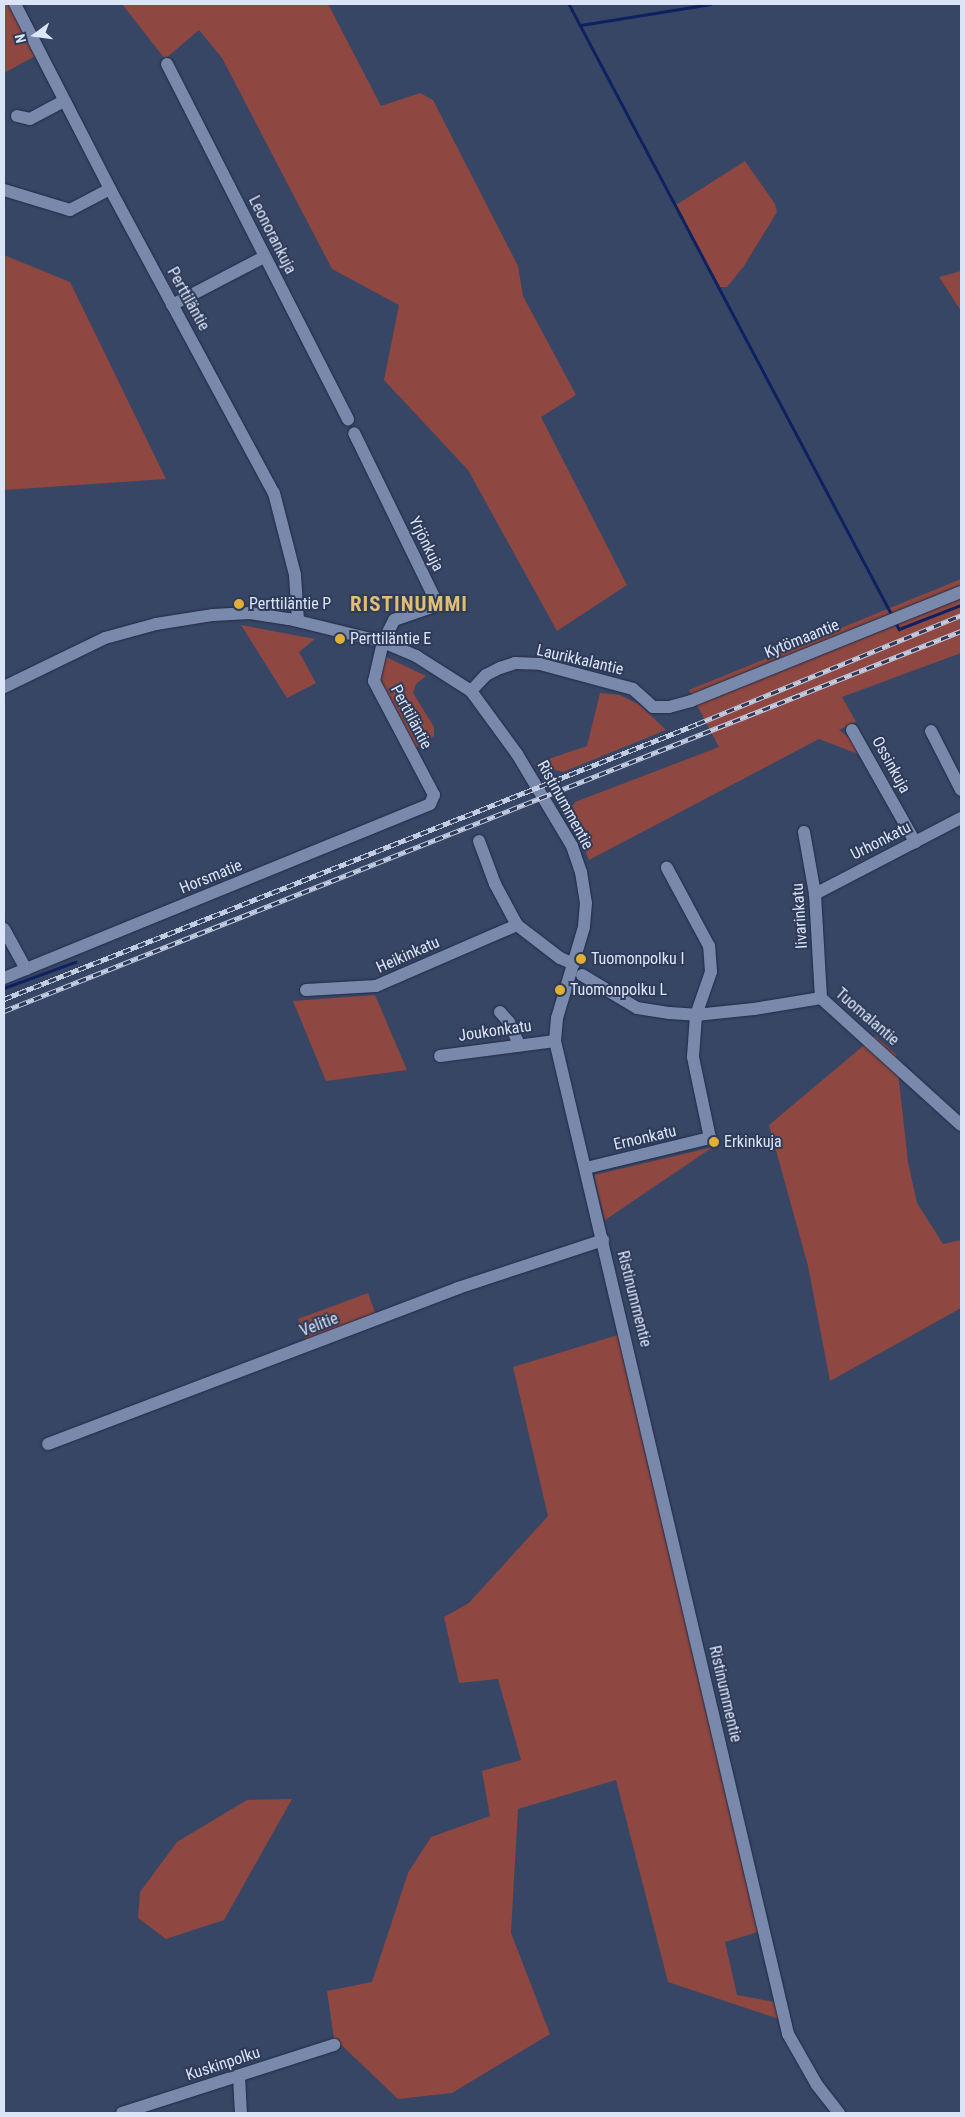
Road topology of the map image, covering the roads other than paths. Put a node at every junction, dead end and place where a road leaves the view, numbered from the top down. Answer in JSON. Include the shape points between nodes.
{"nodes":[{"id":1,"x":15,"y":4,"type":"edge"},
{"id":2,"x":168,"y":64,"type":"dead end"},
{"id":3,"x":64,"y":101,"type":"junction"},
{"id":4,"x":18,"y":116,"type":"dead end"},
{"id":5,"x":110,"y":189,"type":"junction"},
{"id":6,"x":4,"y":190,"type":"edge"},
{"id":7,"x":264,"y":257,"type":"junction"},
{"id":8,"x":172,"y":305,"type":"junction"},
{"id":9,"x":348,"y":420,"type":"dead end"},
{"id":10,"x":354,"y":433,"type":"dead end"},
{"id":11,"x":961,"y":592,"type":"edge"},
{"id":12,"x":298,"y":620,"type":"junction"},
{"id":13,"x":383,"y":642,"type":"junction"},
{"id":14,"x":4,"y":687,"type":"edge"},
{"id":15,"x":471,"y":691,"type":"junction"},
{"id":16,"x":653,"y":706,"type":"joint"},
{"id":17,"x":852,"y":730,"type":"dead end"},
{"id":18,"x":931,"y":731,"type":"dead end"},
{"id":19,"x":961,"y":790,"type":"edge"},
{"id":20,"x":430,"y":804,"type":"joint"},
{"id":21,"x":961,"y":818,"type":"edge"},
{"id":22,"x":804,"y":832,"type":"dead end"},
{"id":23,"x":479,"y":841,"type":"dead end"},
{"id":24,"x":915,"y":842,"type":"junction"},
{"id":25,"x":668,"y":868,"type":"dead end"},
{"id":26,"x":815,"y":894,"type":"junction"},
{"id":27,"x":517,"y":925,"type":"junction"},
{"id":28,"x":4,"y":929,"type":"edge"},
{"id":29,"x":574,"y":964,"type":"junction"},
{"id":30,"x":26,"y":969,"type":"junction"},
{"id":31,"x":582,"y":975,"type":"dead end"},
{"id":32,"x":4,"y":978,"type":"edge"},
{"id":33,"x":306,"y":990,"type":"dead end"},
{"id":34,"x":822,"y":998,"type":"junction"},
{"id":35,"x":500,"y":1012,"type":"dead end"},
{"id":36,"x":696,"y":1015,"type":"junction"},
{"id":37,"x":554,"y":1041,"type":"junction"},
{"id":38,"x":519,"y":1044,"type":"junction"},
{"id":39,"x":440,"y":1056,"type":"dead end"},
{"id":40,"x":961,"y":1125,"type":"edge"},
{"id":41,"x":586,"y":1168,"type":"junction"},
{"id":42,"x":603,"y":1240,"type":"junction"},
{"id":43,"x":48,"y":1444,"type":"dead end"},
{"id":44,"x":334,"y":2045,"type":"dead end"},
{"id":45,"x":239,"y":2076,"type":"junction"},
{"id":46,"x":122,"y":2113,"type":"edge"},
{"id":47,"x":241,"y":2113,"type":"edge"},
{"id":48,"x":839,"y":2113,"type":"edge"}],
"edges":[{"from":1,"to":3,"type":"street","name":"Perttiläntie"},
{"from":2,"to":7,"type":"street","name":"Leonorankuja"},
{"from":3,"to":4,"type":"street","via":[[30,119]]},
{"from":3,"to":5,"type":"street","name":"Perttiläntie"},
{"from":5,"to":6,"type":"street","via":[[70,210]]},
{"from":5,"to":8,"type":"street","name":"Perttiläntie"},
{"from":7,"to":8,"type":"street"},
{"from":7,"to":9,"type":"street","name":"Leonorankuja"},
{"from":8,"to":12,"type":"street","name":"Perttiläntie","via":[[274,493],[295,575]]},
{"from":10,"to":13,"type":"street","name":"Yrjönkuja","via":[[438,605],[394,620]]},
{"from":11,"to":16,"type":"street","name":"Kytömaantie","via":[[691,701]]},
{"from":12,"to":13,"type":"street","name":"Ristinummentie"},
{"from":12,"to":14,"type":"street","name":"Ristinummentie","via":[[250,613],[156,624],[105,638]]},
{"from":13,"to":15,"type":"street","name":"Ristinummentie","via":[[416,656]]},
{"from":13,"to":20,"type":"street","name":"Perttiläntie","via":[[374,681],[434,795]]},
{"from":15,"to":16,"type":"street","name":"Laurikkalantie","via":[[486,675],[500,668],[515,663],[540,664],[633,689]]},
{"from":15,"to":29,"type":"street","name":"Ristinummentie","via":[[517,754],[572,846],[581,872],[586,903]]},
{"from":17,"to":24,"type":"street","name":"Ossinkuja"},
{"from":18,"to":19,"type":"street"},
{"from":20,"to":30,"type":"street","name":"Horsmatie"},
{"from":21,"to":24,"type":"street","name":"Urhonkatu"},
{"from":22,"to":26,"type":"street","name":"Iivarinkatu"},
{"from":23,"to":27,"type":"street","via":[[495,884]]},
{"from":24,"to":26,"type":"street","name":"Urhonkatu"},
{"from":25,"to":36,"type":"street","via":[[709,946],[711,972]]},
{"from":26,"to":34,"type":"street","name":"Iivarinkatu"},
{"from":27,"to":29,"type":"street","via":[[560,958]]},
{"from":27,"to":33,"type":"street","name":"Heikinkatu","via":[[376,986]]},
{"from":28,"to":30,"type":"street"},
{"from":29,"to":37,"type":"street","name":"Ristinummentie","via":[[557,1018]]},
{"from":30,"to":32,"type":"street","name":"Horsmatie"},
{"from":31,"to":36,"type":"street","name":"Tuomalantie","via":[[636,1008]]},
{"from":34,"to":36,"type":"street","name":"Tuomalantie"},
{"from":34,"to":40,"type":"street","name":"Tuomalantie"},
{"from":35,"to":38,"type":"street","via":[[509,1022]]},
{"from":36,"to":41,"type":"street","name":"Ernonkatu","via":[[693,1057],[710,1138]]},
{"from":37,"to":38,"type":"street","name":"Joukonkatu"},
{"from":37,"to":41,"type":"street","name":"Ristinummentie"},
{"from":38,"to":39,"type":"street","name":"Joukonkatu"},
{"from":41,"to":42,"type":"street","name":"Ristinummentie"},
{"from":42,"to":43,"type":"street","name":"Velitie","via":[[458,1288]]},
{"from":42,"to":48,"type":"street","name":"Ristinummentie","via":[[788,2034]]},
{"from":44,"to":45,"type":"street","name":"Kuskinpolku"},
{"from":45,"to":46,"type":"street","name":"Kuskinpolku"},
{"from":45,"to":47,"type":"street"}]}
